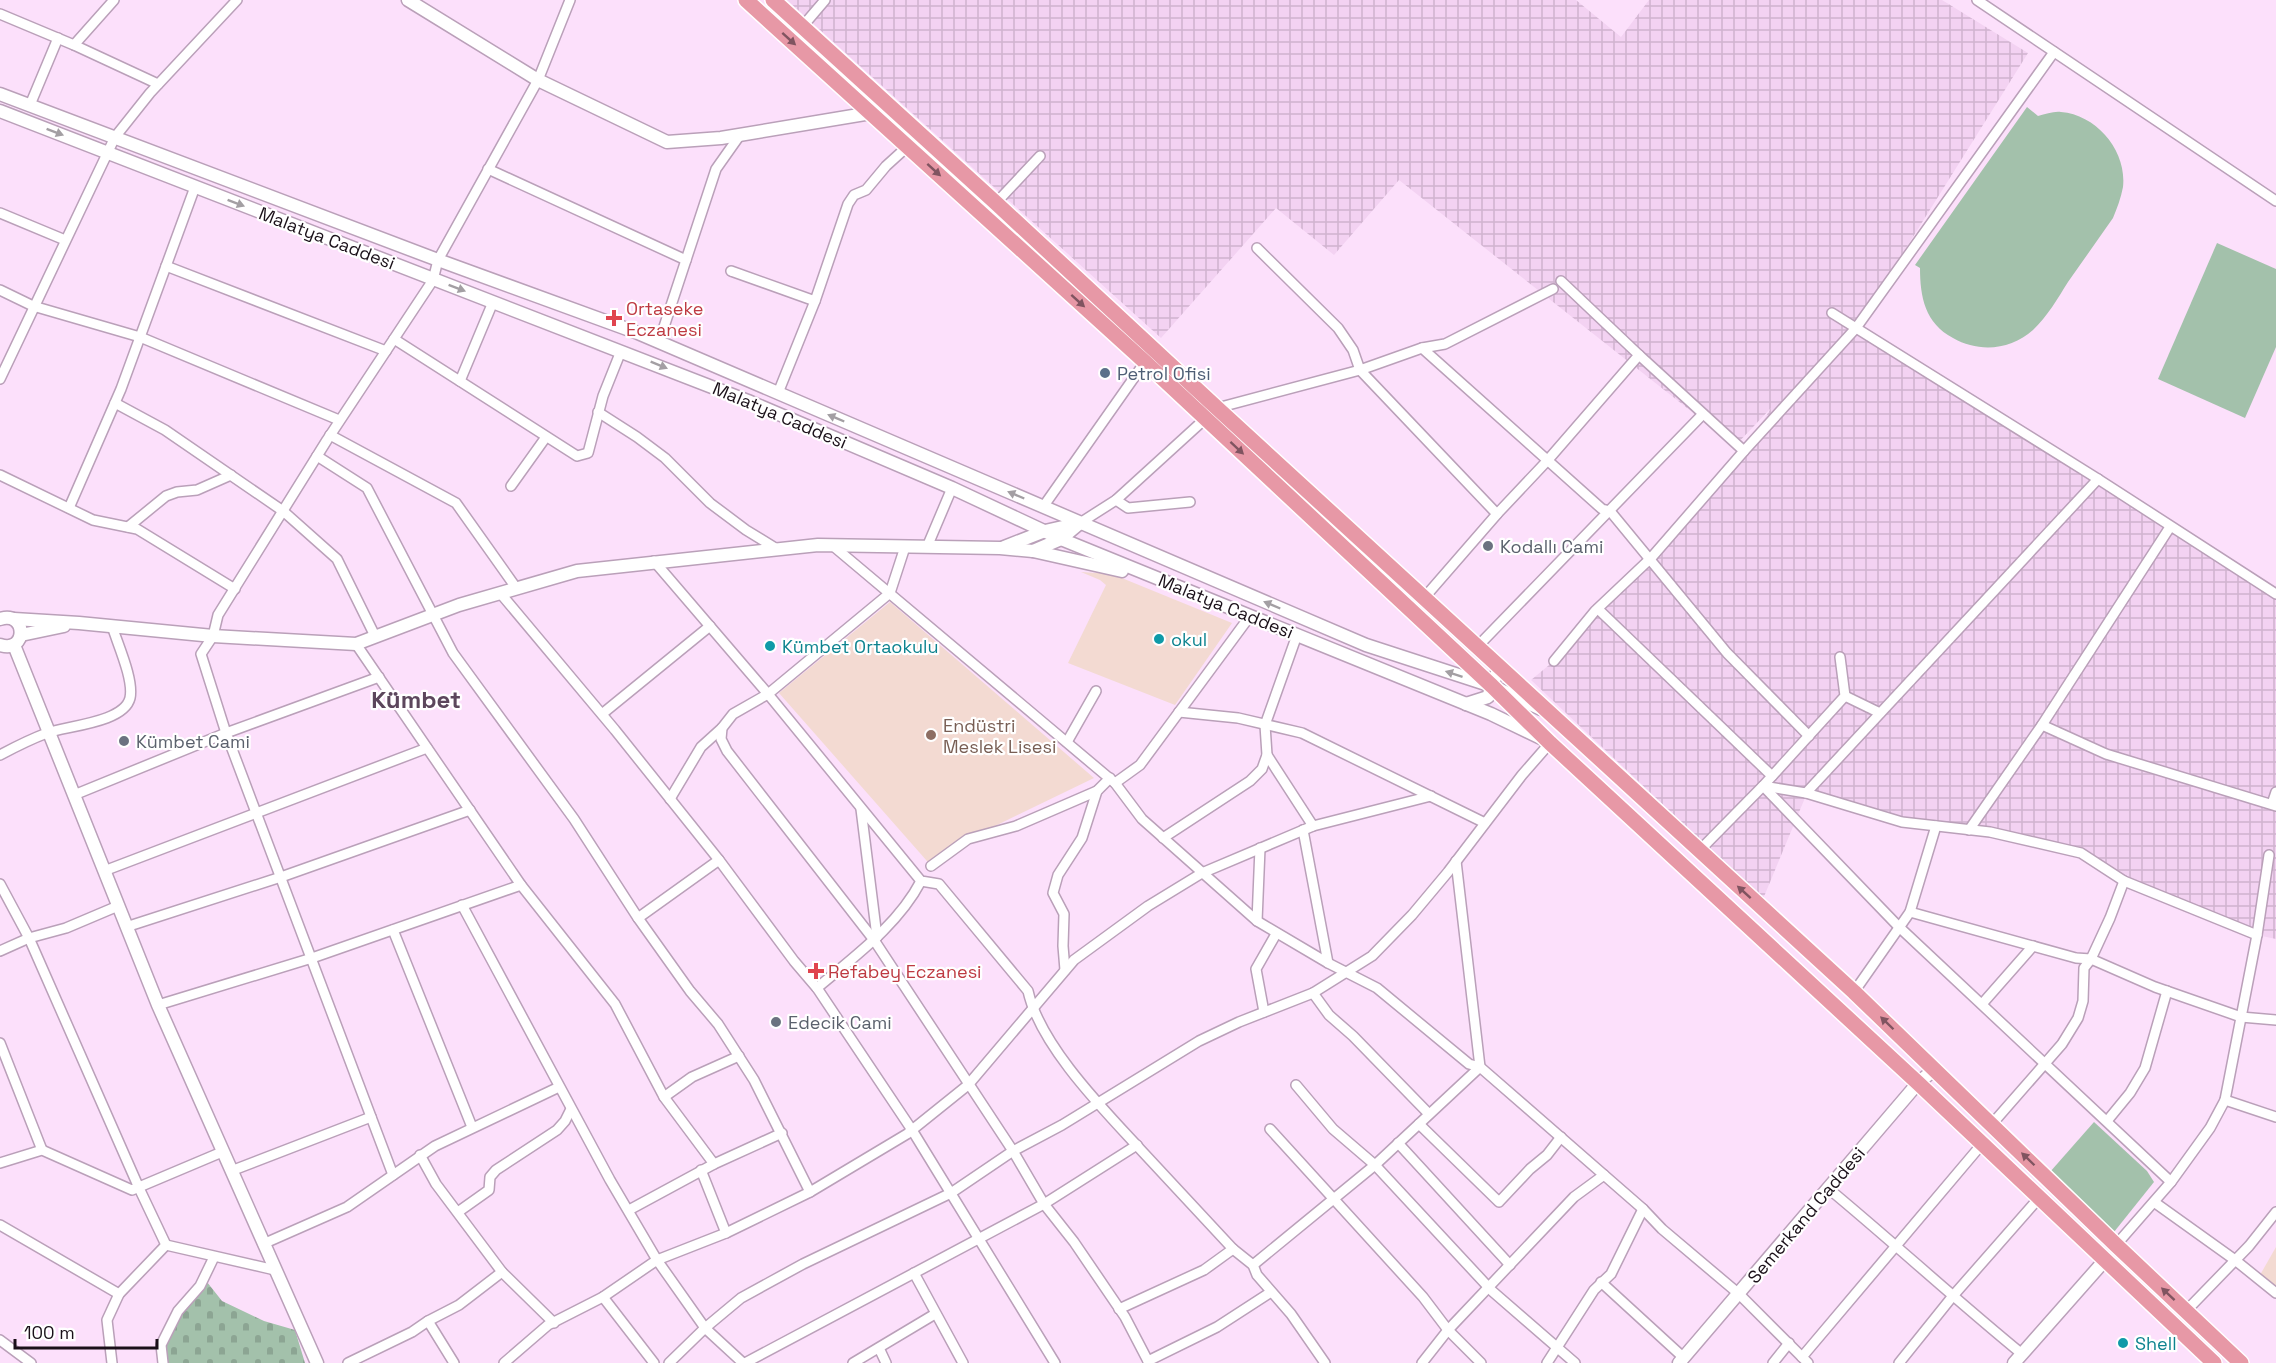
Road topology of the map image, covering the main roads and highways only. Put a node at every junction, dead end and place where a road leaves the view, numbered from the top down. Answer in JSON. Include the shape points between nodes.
{"nodes":[{"id":1,"x":746,"y":0,"type":"edge"},
{"id":2,"x":773,"y":0,"type":"edge"},
{"id":3,"x":1211,"y":413,"type":"junction"},
{"id":4,"x":2214,"y":1363,"type":"edge"},
{"id":5,"x":2241,"y":1363,"type":"edge"}],
"edges":[{"from":1,"to":3,"type":"main road","one_way":true,"via":[[1144,362]]},
{"from":2,"to":3,"type":"main road","via":[[996,202]]},
{"from":3,"to":4,"type":"main road","one_way":true,"via":[[1550,743]]},
{"from":5,"to":3,"type":"main road","one_way":true,"via":[[1854,992],[1424,598]]}]}
